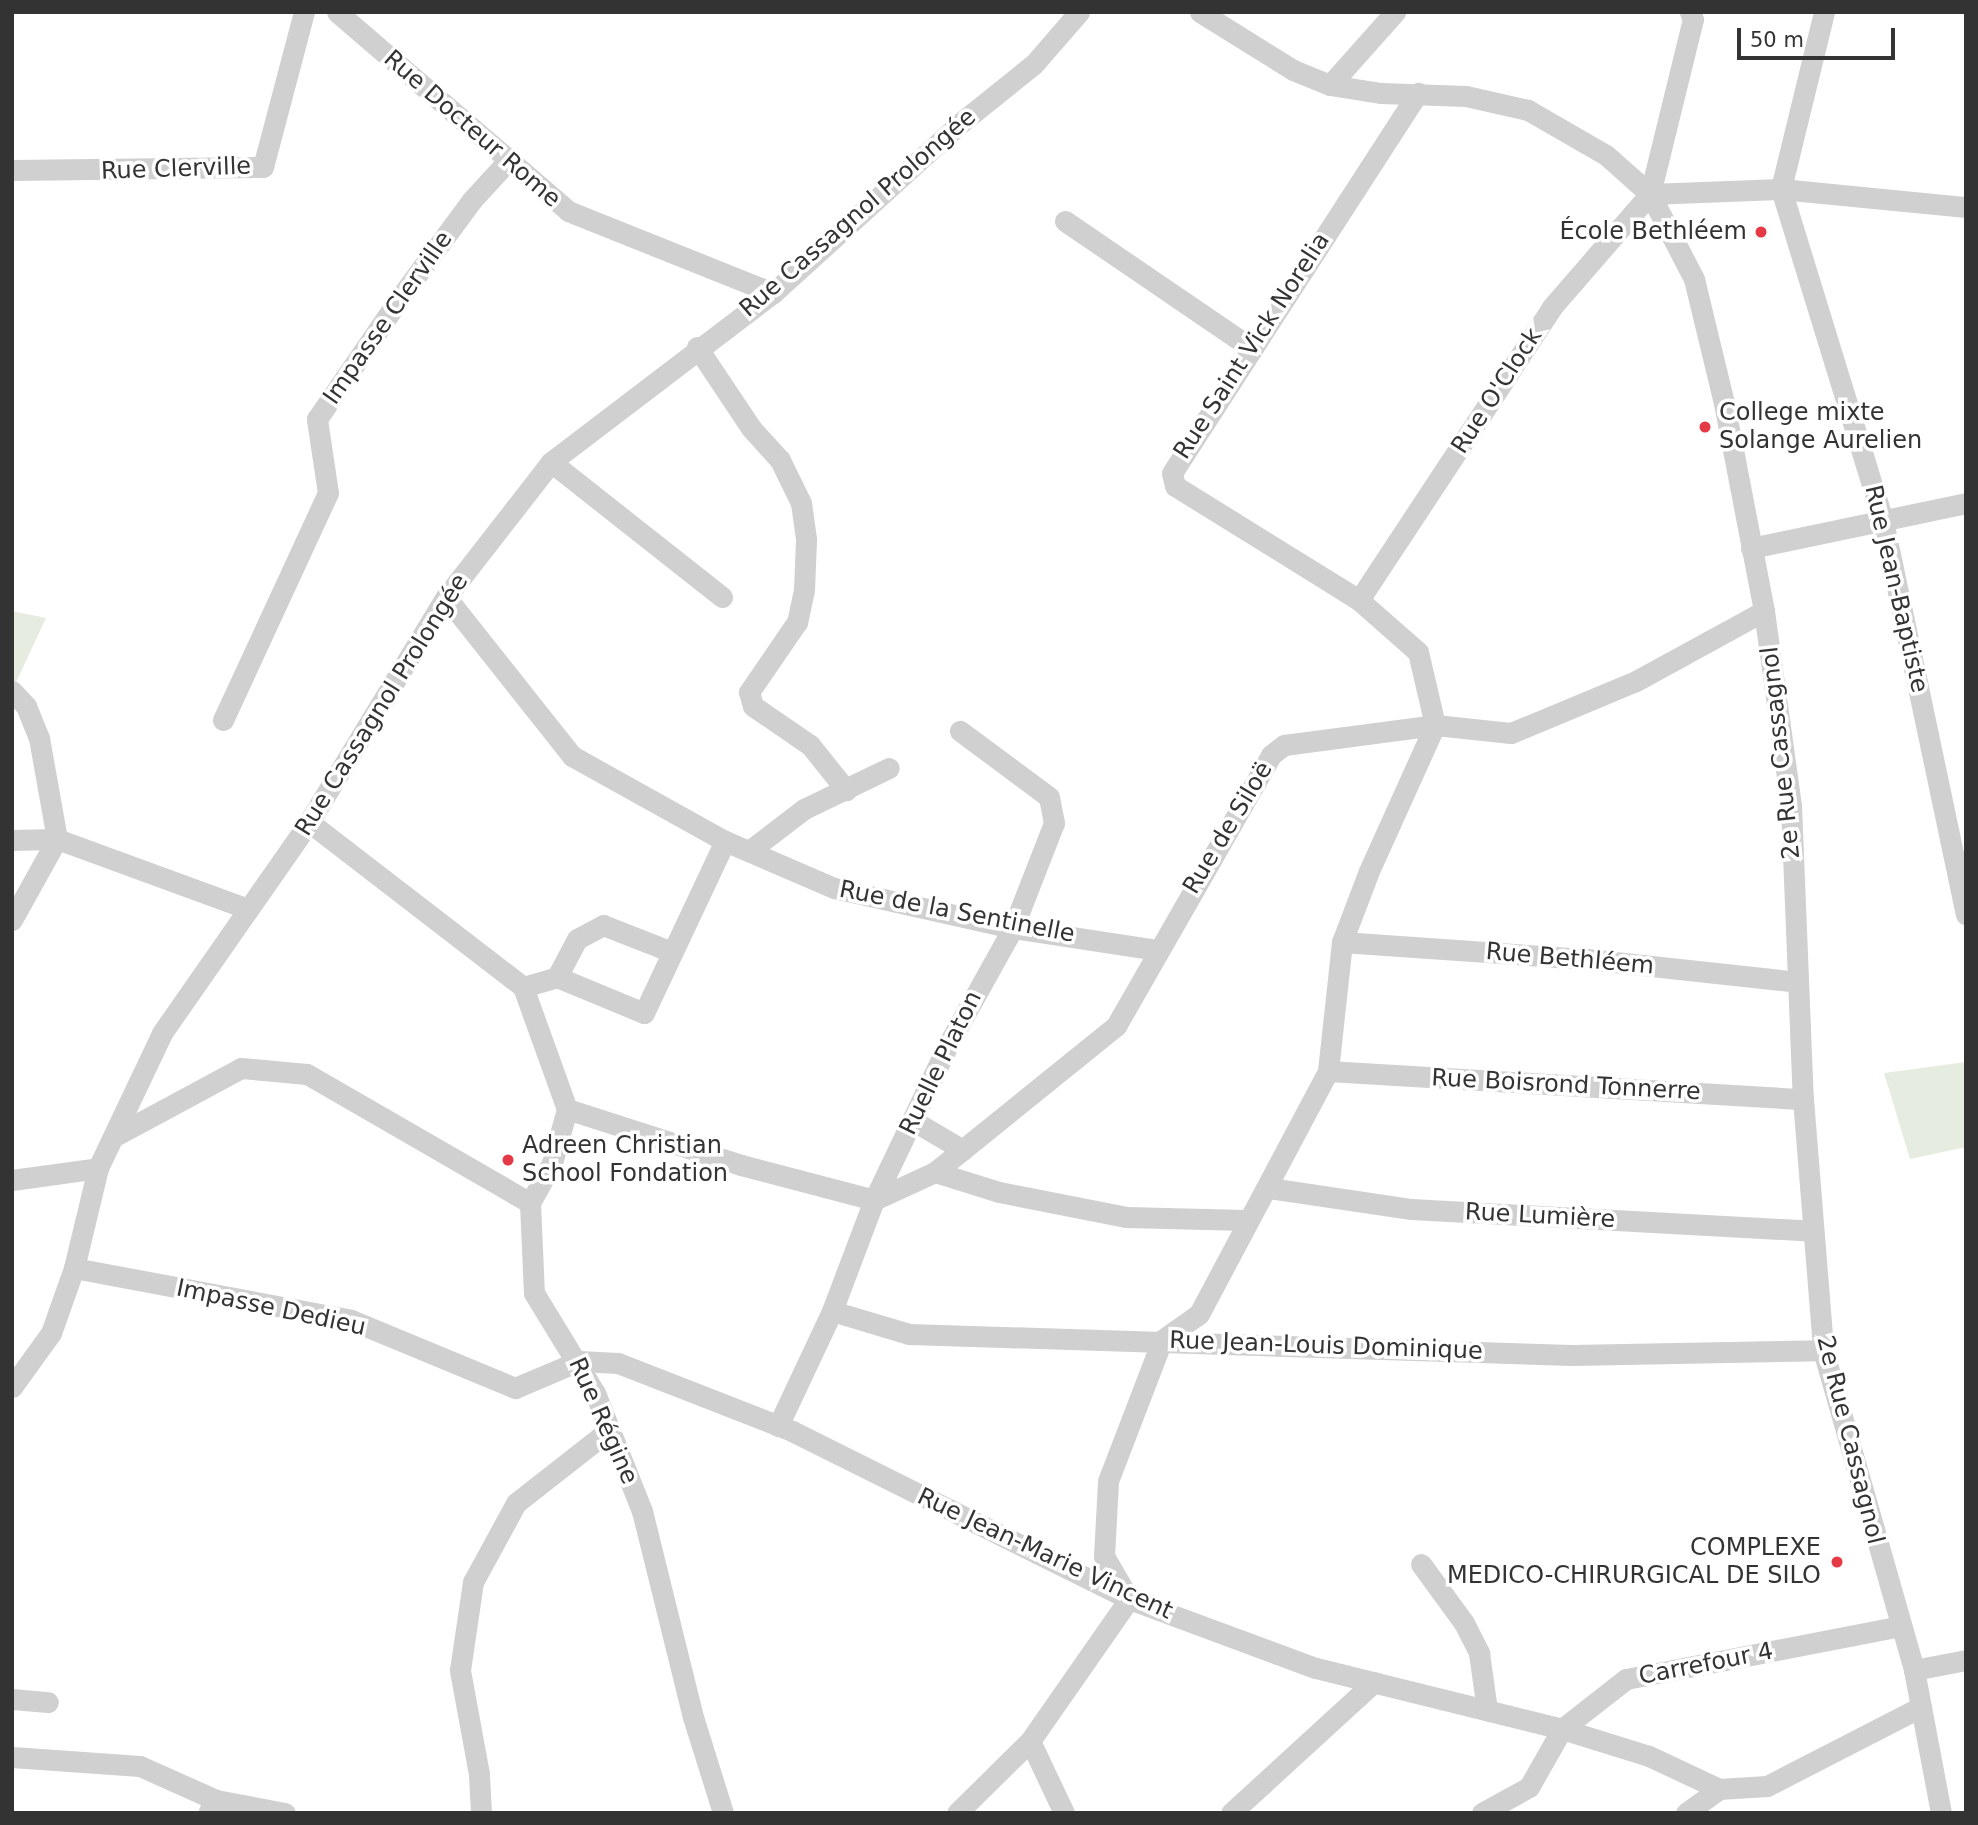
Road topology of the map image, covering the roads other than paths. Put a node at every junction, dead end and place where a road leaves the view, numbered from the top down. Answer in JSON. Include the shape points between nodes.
{"nodes":[{"id":1,"x":304,"y":12,"type":"edge"},
{"id":2,"x":337,"y":12,"type":"edge"},
{"id":3,"x":1079,"y":12,"type":"edge"},
{"id":4,"x":1200,"y":12,"type":"edge"},
{"id":5,"x":1395,"y":12,"type":"edge"},
{"id":6,"x":1690,"y":12,"type":"edge"},
{"id":7,"x":1824,"y":12,"type":"edge"},
{"id":8,"x":1330,"y":85,"type":"junction"},
{"id":9,"x":1418,"y":93,"type":"junction"},
{"id":10,"x":507,"y":162,"type":"junction"},
{"id":11,"x":12,"y":170,"type":"edge"},
{"id":12,"x":1781,"y":190,"type":"junction"},
{"id":13,"x":1650,"y":194,"type":"junction"},
{"id":14,"x":1966,"y":207,"type":"edge"},
{"id":15,"x":1065,"y":221,"type":"dead end"},
{"id":16,"x":773,"y":293,"type":"junction"},
{"id":17,"x":697,"y":347,"type":"junction"},
{"id":18,"x":1251,"y":348,"type":"junction"},
{"id":19,"x":551,"y":462,"type":"junction"},
{"id":20,"x":1966,"y":503,"type":"edge"},
{"id":21,"x":1883,"y":521,"type":"junction"},
{"id":22,"x":1751,"y":548,"type":"junction"},
{"id":23,"x":446,"y":597,"type":"junction"},
{"id":24,"x":722,"y":597,"type":"dead end"},
{"id":25,"x":1359,"y":600,"type":"junction"},
{"id":26,"x":1764,"y":611,"type":"junction"},
{"id":27,"x":12,"y":691,"type":"edge"},
{"id":28,"x":223,"y":720,"type":"dead end"},
{"id":29,"x":1435,"y":724,"type":"junction"},
{"id":30,"x":960,"y":731,"type":"dead end"},
{"id":31,"x":889,"y":768,"type":"dead end"},
{"id":32,"x":846,"y":790,"type":"junction"},
{"id":33,"x":309,"y":822,"type":"junction"},
{"id":34,"x":57,"y":839,"type":"junction"},
{"id":35,"x":12,"y":840,"type":"edge"},
{"id":36,"x":725,"y":841,"type":"junction"},
{"id":37,"x":749,"y":851,"type":"junction"},
{"id":38,"x":248,"y":909,"type":"junction"},
{"id":39,"x":1966,"y":914,"type":"edge"},
{"id":40,"x":12,"y":920,"type":"edge"},
{"id":41,"x":1013,"y":928,"type":"junction"},
{"id":42,"x":1342,"y":942,"type":"junction"},
{"id":43,"x":1156,"y":950,"type":"junction"},
{"id":44,"x":672,"y":951,"type":"junction"},
{"id":45,"x":557,"y":977,"type":"junction"},
{"id":46,"x":1798,"y":982,"type":"junction"},
{"id":47,"x":523,"y":987,"type":"junction"},
{"id":48,"x":1328,"y":1071,"type":"junction"},
{"id":49,"x":1803,"y":1099,"type":"junction"},
{"id":50,"x":567,"y":1109,"type":"junction"},
{"id":51,"x":912,"y":1120,"type":"junction"},
{"id":52,"x":113,"y":1137,"type":"junction"},
{"id":53,"x":963,"y":1150,"type":"junction"},
{"id":54,"x":98,"y":1168,"type":"junction"},
{"id":55,"x":935,"y":1172,"type":"junction"},
{"id":56,"x":12,"y":1180,"type":"edge"},
{"id":57,"x":1269,"y":1188,"type":"junction"},
{"id":58,"x":874,"y":1200,"type":"junction"},
{"id":59,"x":530,"y":1203,"type":"junction"},
{"id":60,"x":1246,"y":1220,"type":"junction"},
{"id":61,"x":1812,"y":1231,"type":"junction"},
{"id":62,"x":74,"y":1268,"type":"junction"},
{"id":63,"x":832,"y":1311,"type":"junction"},
{"id":64,"x":1162,"y":1340,"type":"junction"},
{"id":65,"x":1823,"y":1350,"type":"junction"},
{"id":66,"x":579,"y":1361,"type":"junction"},
{"id":67,"x":12,"y":1387,"type":"edge"},
{"id":68,"x":778,"y":1426,"type":"junction"},
{"id":69,"x":609,"y":1430,"type":"junction"},
{"id":70,"x":1421,"y":1564,"type":"dead end"},
{"id":71,"x":1129,"y":1599,"type":"junction"},
{"id":72,"x":1901,"y":1626,"type":"junction"},
{"id":73,"x":1966,"y":1660,"type":"edge"},
{"id":74,"x":1914,"y":1670,"type":"junction"},
{"id":75,"x":1374,"y":1682,"type":"junction"},
{"id":76,"x":12,"y":1699,"type":"edge"},
{"id":77,"x":48,"y":1702,"type":"dead end"},
{"id":78,"x":1921,"y":1707,"type":"junction"},
{"id":79,"x":1487,"y":1710,"type":"junction"},
{"id":80,"x":1562,"y":1729,"type":"junction"},
{"id":81,"x":1030,"y":1741,"type":"junction"},
{"id":82,"x":12,"y":1757,"type":"edge"},
{"id":83,"x":1719,"y":1789,"type":"junction"},
{"id":84,"x":212,"y":1807,"type":"edge"},
{"id":85,"x":285,"y":1813,"type":"edge"},
{"id":86,"x":481,"y":1813,"type":"edge"},
{"id":87,"x":723,"y":1813,"type":"edge"},
{"id":88,"x":957,"y":1813,"type":"edge"},
{"id":89,"x":1065,"y":1813,"type":"edge"},
{"id":90,"x":1231,"y":1813,"type":"edge"},
{"id":91,"x":1482,"y":1813,"type":"edge"},
{"id":92,"x":1686,"y":1813,"type":"edge"},
{"id":93,"x":1941,"y":1813,"type":"edge"}],
"edges":[{"from":1,"to":11,"type":"street","name":"Rue Clerville","via":[[263,167]]},
{"from":2,"to":10,"type":"street","name":"Rue Docteur Rome"},
{"from":3,"to":16,"type":"street","name":"Rue Cassagnol Prolongée","via":[[1034,64],[958,125]]},
{"from":4,"to":8,"type":"street","name":"2e Rue Cassagnol","via":[[1293,70]]},
{"from":5,"to":8,"type":"street"},
{"from":6,"to":13,"type":"street","via":[[1693,19]]},
{"from":7,"to":12,"type":"street"},
{"from":8,"to":9,"type":"street","name":"2e Rue Cassagnol"},
{"from":9,"to":13,"type":"street","name":"2e Rue Cassagnol","via":[[1466,96],[1528,110],[1606,155]]},
{"from":9,"to":18,"type":"street","name":"Rue Saint Vick Norelia"},
{"from":10,"to":16,"type":"street","name":"Rue Docteur Rome","via":[[568,211]]},
{"from":10,"to":28,"type":"street","name":"Impasse Clerville","via":[[425,264],[317,419],[328,493]]},
{"from":12,"to":13,"type":"street"},
{"from":12,"to":14,"type":"street"},
{"from":12,"to":21,"type":"street","name":"Rue Jean-Baptiste"},
{"from":13,"to":22,"type":"street","name":"2e Rue Cassagnol","via":[[1694,279],[1724,403]]},
{"from":13,"to":25,"type":"street","name":"Rue O'Clock","via":[[1552,307]]},
{"from":15,"to":18,"type":"street"},
{"from":16,"to":17,"type":"street","name":"Rue Cassagnol Prolongée"},
{"from":17,"to":19,"type":"street","name":"Rue Cassagnol Prolongée"},
{"from":17,"to":32,"type":"street","via":[[751,428],[780,460],[800,503],[806,553],[797,622],[748,692],[753,706],[810,745]]},
{"from":18,"to":25,"type":"street","name":"Rue Saint Vick Norelia","via":[[1174,466],[1175,486]]},
{"from":19,"to":23,"type":"street","name":"Rue Cassagnol Prolongée"},
{"from":19,"to":24,"type":"street"},
{"from":20,"to":21,"type":"street"},
{"from":21,"to":22,"type":"street"},
{"from":21,"to":39,"type":"street","name":"Rue Jean-Baptiste"},
{"from":22,"to":26,"type":"street","name":"2e Rue Cassagnol"},
{"from":23,"to":33,"type":"street","name":"Rue Cassagnol Prolongée"},
{"from":23,"to":36,"type":"street","name":"Rue de la Sentinelle","via":[[572,756]]},
{"from":25,"to":29,"type":"street","name":"Rue Saint Vick Norelia","via":[[1418,652]]},
{"from":26,"to":29,"type":"street","name":"Rue de Siloë","via":[[1636,681],[1511,733]]},
{"from":26,"to":46,"type":"street","name":"2e Rue Cassagnol","via":[[1791,805]]},
{"from":27,"to":34,"type":"street","via":[[26,706],[39,738]]},
{"from":29,"to":42,"type":"street"},
{"from":29,"to":43,"type":"street","name":"Rue de Siloë","via":[[1284,745],[1271,755]]},
{"from":30,"to":41,"type":"street","name":"Ruelle Platon","via":[[1049,797],[1054,808],[1054,823]]},
{"from":31,"to":32,"type":"street"},
{"from":32,"to":37,"type":"street","via":[[804,809]]},
{"from":33,"to":38,"type":"street","name":"Rue Cassagnol Prolongée"},
{"from":33,"to":47,"type":"street"},
{"from":34,"to":35,"type":"street"},
{"from":34,"to":38,"type":"street"},
{"from":34,"to":40,"type":"street"},
{"from":36,"to":37,"type":"street","name":"Rue de la Sentinelle"},
{"from":36,"to":44,"type":"street"},
{"from":37,"to":41,"type":"street","name":"Rue de la Sentinelle","via":[[834,888]]},
{"from":38,"to":52,"type":"street","name":"Rue Cassagnol Prolongée","via":[[162,1032]]},
{"from":41,"to":43,"type":"street","name":"Rue de la Sentinelle"},
{"from":41,"to":51,"type":"street","name":"Ruelle Platon"},
{"from":42,"to":46,"type":"street","name":"Rue Bethléem","via":[[1587,959]]},
{"from":42,"to":48,"type":"street"},
{"from":43,"to":53,"type":"street","name":"Rue de Siloë","via":[[1116,1026]]},
{"from":44,"to":45,"type":"street","via":[[603,925],[577,939]]},
{"from":44,"to":45,"type":"street","via":[[644,1013]]},
{"from":45,"to":47,"type":"street"},
{"from":46,"to":49,"type":"street","name":"2e Rue Cassagnol"},
{"from":47,"to":50,"type":"street"},
{"from":48,"to":49,"type":"street","name":"Rue Boisrond Tonnerre"},
{"from":48,"to":57,"type":"street"},
{"from":49,"to":61,"type":"street","name":"2e Rue Cassagnol"},
{"from":50,"to":58,"type":"street","via":[[741,1165]]},
{"from":50,"to":59,"type":"street","via":[[552,1163]]},
{"from":51,"to":53,"type":"street"},
{"from":51,"to":58,"type":"street","name":"Ruelle Platon"},
{"from":52,"to":54,"type":"street","name":"Rue Cassagnol Prolongée"},
{"from":52,"to":59,"type":"street","via":[[241,1068],[307,1074]]},
{"from":53,"to":55,"type":"street","name":"Rue de Siloë"},
{"from":54,"to":56,"type":"street"},
{"from":54,"to":62,"type":"street","name":"Rue Cassagnol Prolongée"},
{"from":55,"to":58,"type":"street","name":"Rue de Siloë"},
{"from":55,"to":60,"type":"street","via":[[999,1192],[1126,1217]]},
{"from":57,"to":60,"type":"street"},
{"from":57,"to":61,"type":"street","name":"Rue Lumière","via":[[1411,1209]]},
{"from":58,"to":63,"type":"street","name":"Ruelle Platon"},
{"from":59,"to":66,"type":"street","name":"Rue Régine","via":[[534,1293]]},
{"from":60,"to":64,"type":"street","via":[[1199,1314]]},
{"from":61,"to":65,"type":"street","name":"2e Rue Cassagnol"},
{"from":62,"to":66,"type":"street","name":"Impasse Dedieu","via":[[351,1320],[514,1388]]},
{"from":62,"to":67,"type":"street","name":"Rue Cassagnol Prolongée","via":[[51,1333]]},
{"from":63,"to":64,"type":"street","name":"Rue Jean-Louis Dominique","via":[[909,1334]]},
{"from":63,"to":68,"type":"street","name":"Ruelle Platon"},
{"from":64,"to":65,"type":"street","name":"Rue Jean-Louis Dominique","via":[[1572,1355]]},
{"from":64,"to":71,"type":"street","via":[[1108,1481],[1104,1556]]},
{"from":65,"to":72,"type":"street","name":"2e Rue Cassagnol"},
{"from":66,"to":68,"type":"street","name":"Rue Jean-Marie Vincent","via":[[618,1363]]},
{"from":66,"to":69,"type":"street","name":"Rue Régine"},
{"from":68,"to":71,"type":"street","name":"Rue Jean-Marie Vincent"},
{"from":69,"to":86,"type":"street","via":[[516,1503],[473,1583],[460,1670],[479,1774]]},
{"from":69,"to":87,"type":"street","name":"Rue Régine","via":[[642,1511],[693,1717]]},
{"from":70,"to":79,"type":"street","via":[[1464,1623],[1479,1653]]},
{"from":71,"to":75,"type":"street","name":"Rue Jean-Marie Vincent","via":[[1316,1668]]},
{"from":71,"to":81,"type":"street"},
{"from":72,"to":74,"type":"street","name":"2e Rue Cassagnol"},
{"from":72,"to":80,"type":"street","name":"Carrefour 4","via":[[1626,1679]]},
{"from":73,"to":74,"type":"street"},
{"from":74,"to":78,"type":"street","name":"2e Rue Cassagnol"},
{"from":75,"to":79,"type":"street","name":"Rue Jean-Marie Vincent"},
{"from":75,"to":90,"type":"street"},
{"from":76,"to":77,"type":"street"},
{"from":78,"to":83,"type":"street","via":[[1767,1786]]},
{"from":78,"to":93,"type":"street","name":"2e Rue Cassagnol"},
{"from":79,"to":80,"type":"street","name":"Rue Jean-Marie Vincent"},
{"from":80,"to":83,"type":"street","name":"Rue Jean-Marie Vincent","via":[[1649,1756]]},
{"from":80,"to":91,"type":"street","name":"Carrefour 4","via":[[1529,1787]]},
{"from":81,"to":88,"type":"street"},
{"from":81,"to":89,"type":"street"},
{"from":82,"to":84,"type":"street","via":[[140,1766]]},
{"from":83,"to":92,"type":"street"},
{"from":84,"to":85,"type":"street"}]}
